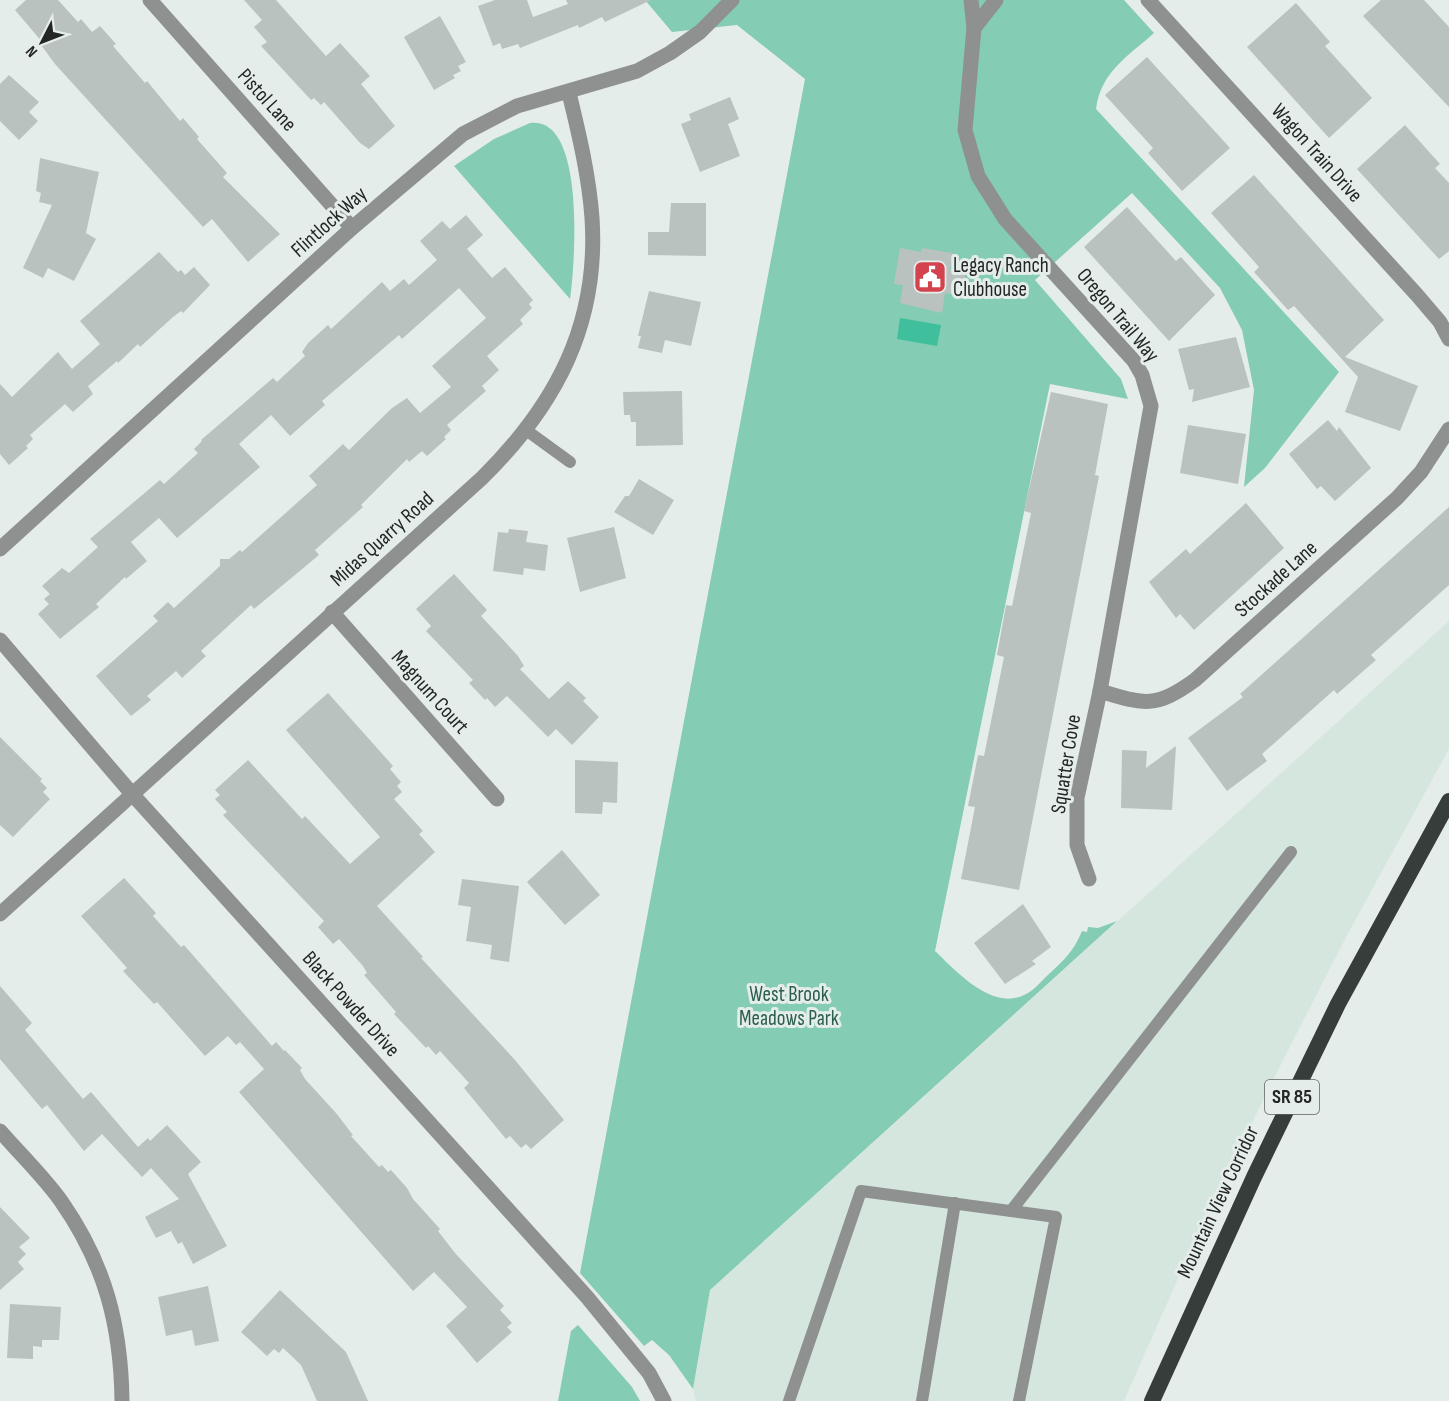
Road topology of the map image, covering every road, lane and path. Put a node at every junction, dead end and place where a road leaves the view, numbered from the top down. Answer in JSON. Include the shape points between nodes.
{"nodes":[{"id":1,"x":150,"y":0,"type":"edge"},
{"id":2,"x":732,"y":0,"type":"edge"},
{"id":3,"x":971,"y":0,"type":"edge"},
{"id":4,"x":996,"y":0,"type":"edge"},
{"id":5,"x":1148,"y":0,"type":"edge"},
{"id":6,"x":974,"y":28,"type":"junction"},
{"id":7,"x":569,"y":93,"type":"junction"},
{"id":8,"x":352,"y":228,"type":"junction"},
{"id":9,"x":1449,"y":339,"type":"edge"},
{"id":10,"x":1449,"y":429,"type":"edge"},
{"id":11,"x":526,"y":430,"type":"junction"},
{"id":12,"x":570,"y":462,"type":"dead end"},
{"id":13,"x":0,"y":549,"type":"edge"},
{"id":14,"x":332,"y":612,"type":"junction"},
{"id":15,"x":0,"y":640,"type":"edge"},
{"id":16,"x":1100,"y":691,"type":"junction"},
{"id":17,"x":133,"y":795,"type":"junction"},
{"id":18,"x":497,"y":799,"type":"dead end"},
{"id":19,"x":1449,"y":801,"type":"edge"},
{"id":20,"x":1291,"y":852,"type":"dead end"},
{"id":21,"x":1089,"y":879,"type":"dead end"},
{"id":22,"x":0,"y":914,"type":"edge"},
{"id":23,"x":0,"y":1131,"type":"edge"},
{"id":24,"x":955,"y":1203,"type":"junction"},
{"id":25,"x":1011,"y":1211,"type":"junction"},
{"id":26,"x":122,"y":1401,"type":"edge"},
{"id":27,"x":664,"y":1401,"type":"edge"},
{"id":28,"x":789,"y":1401,"type":"edge"},
{"id":29,"x":922,"y":1401,"type":"edge"},
{"id":30,"x":1019,"y":1401,"type":"edge"},
{"id":31,"x":1152,"y":1401,"type":"edge"}],
"edges":[{"from":1,"to":8,"type":"street","name":"Pistol Lane"},
{"from":2,"to":7,"type":"street","name":"Flintlock Way","via":[[700,32],[670,53],[637,71]]},
{"from":3,"to":6,"type":"street","name":"Oregon Trail Way"},
{"from":4,"to":6,"type":"street"},
{"from":5,"to":9,"type":"street","name":"Wagon Train Drive","via":[[1417,295]]},
{"from":6,"to":16,"type":"street","name":"Oregon Trail Way","via":[[964,130],[978,177],[1005,219],[1134,362],[1148,390],[1149,423]]},
{"from":7,"to":8,"type":"street","name":"Flintlock Way","via":[[517,106],[463,134]]},
{"from":7,"to":11,"type":"street","name":"Midas Quarry Road","via":[[590,200],[590,271],[569,357],[554,390]]},
{"from":8,"to":13,"type":"street","name":"Flintlock Way"},
{"from":10,"to":16,"type":"street","name":"Stockade Lane","via":[[1421,472],[1398,498],[1195,680],[1156,703]]},
{"from":11,"to":12,"type":"lane"},
{"from":11,"to":14,"type":"street","name":"Midas Quarry Road","via":[[482,478]]},
{"from":14,"to":17,"type":"street","name":"Midas Quarry Road"},
{"from":14,"to":18,"type":"street","name":"Magnum Court"},
{"from":15,"to":17,"type":"street","name":"Black Powder Drive"},
{"from":16,"to":21,"type":"street","name":"Squatter Cove","via":[[1077,798],[1077,844]]},
{"from":17,"to":22,"type":"street","name":"Midas Quarry Road"},
{"from":17,"to":27,"type":"street","name":"Black Powder Drive","via":[[587,1297],[649,1373]]},
{"from":19,"to":31,"type":"highway","name":"Mountain View Corridor","number":"SR 85","via":[[1338,1004]]},
{"from":20,"to":25,"type":"lane"},
{"from":23,"to":26,"type":"street","via":[[60,1199],[83,1234],[115,1314]]},
{"from":24,"to":25,"type":"lane"},
{"from":24,"to":28,"type":"lane","via":[[861,1191]]},
{"from":24,"to":29,"type":"lane"},
{"from":25,"to":30,"type":"lane","via":[[1056,1217]]}]}
